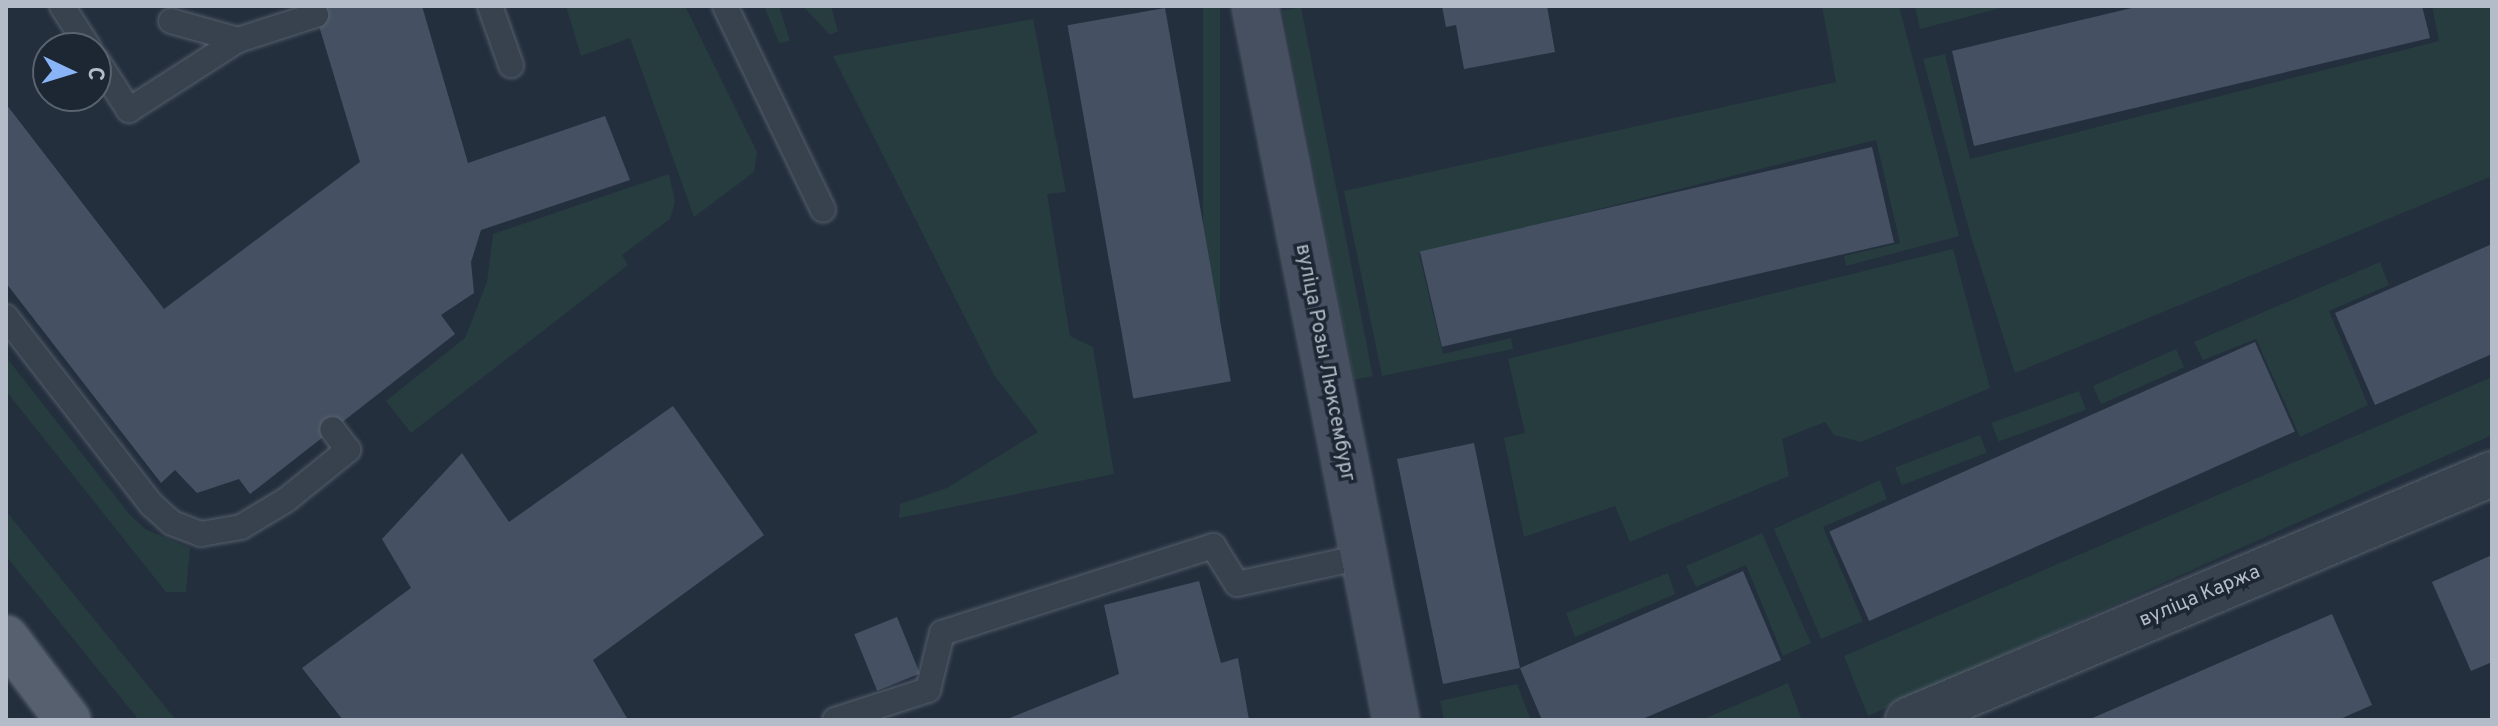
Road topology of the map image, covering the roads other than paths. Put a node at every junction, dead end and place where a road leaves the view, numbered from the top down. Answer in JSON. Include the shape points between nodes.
{"nodes":[{"id":1,"x":62,"y":6,"type":"edge"},
{"id":2,"x":490,"y":6,"type":"edge"},
{"id":3,"x":725,"y":6,"type":"edge"},
{"id":4,"x":1255,"y":6,"type":"edge"},
{"id":5,"x":316,"y":15,"type":"dead end"},
{"id":6,"x":171,"y":21,"type":"dead end"},
{"id":7,"x":79,"y":32,"type":"edge"},
{"id":8,"x":238,"y":40,"type":"junction"},
{"id":9,"x":511,"y":65,"type":"dead end"},
{"id":10,"x":112,"y":84,"type":"edge"},
{"id":11,"x":823,"y":210,"type":"dead end"},
{"id":12,"x":6,"y":317,"type":"edge"},
{"id":13,"x":332,"y":429,"type":"dead end"},
{"id":14,"x":2492,"y":474,"type":"edge"},
{"id":15,"x":1362,"y":557,"type":"junction"},
{"id":16,"x":6,"y":638,"type":"edge"},
{"id":17,"x":68,"y":720,"type":"edge"},
{"id":18,"x":835,"y":720,"type":"edge"},
{"id":19,"x":1396,"y":720,"type":"edge"},
{"id":20,"x":1908,"y":720,"type":"edge"}],
"edges":[{"from":1,"to":7,"type":"lane"},
{"from":2,"to":9,"type":"lane"},
{"from":3,"to":11,"type":"lane"},
{"from":4,"to":15,"type":"street","name":"вуліца Розы Люксембург"},
{"from":5,"to":8,"type":"lane"},
{"from":6,"to":8,"type":"lane"},
{"from":8,"to":10,"type":"lane","via":[[129,110]]},
{"from":12,"to":13,"type":"lane","via":[[152,505],[172,523],[201,534],[241,527],[286,500],[348,450]]},
{"from":14,"to":20,"type":"street","name":"вуліца Каржа"},
{"from":15,"to":18,"type":"lane","via":[[1237,584],[1213,546],[942,633],[928,690]]},
{"from":15,"to":19,"type":"street","name":"вуліца Розы Люксембург"},
{"from":16,"to":17,"type":"main road"}]}
